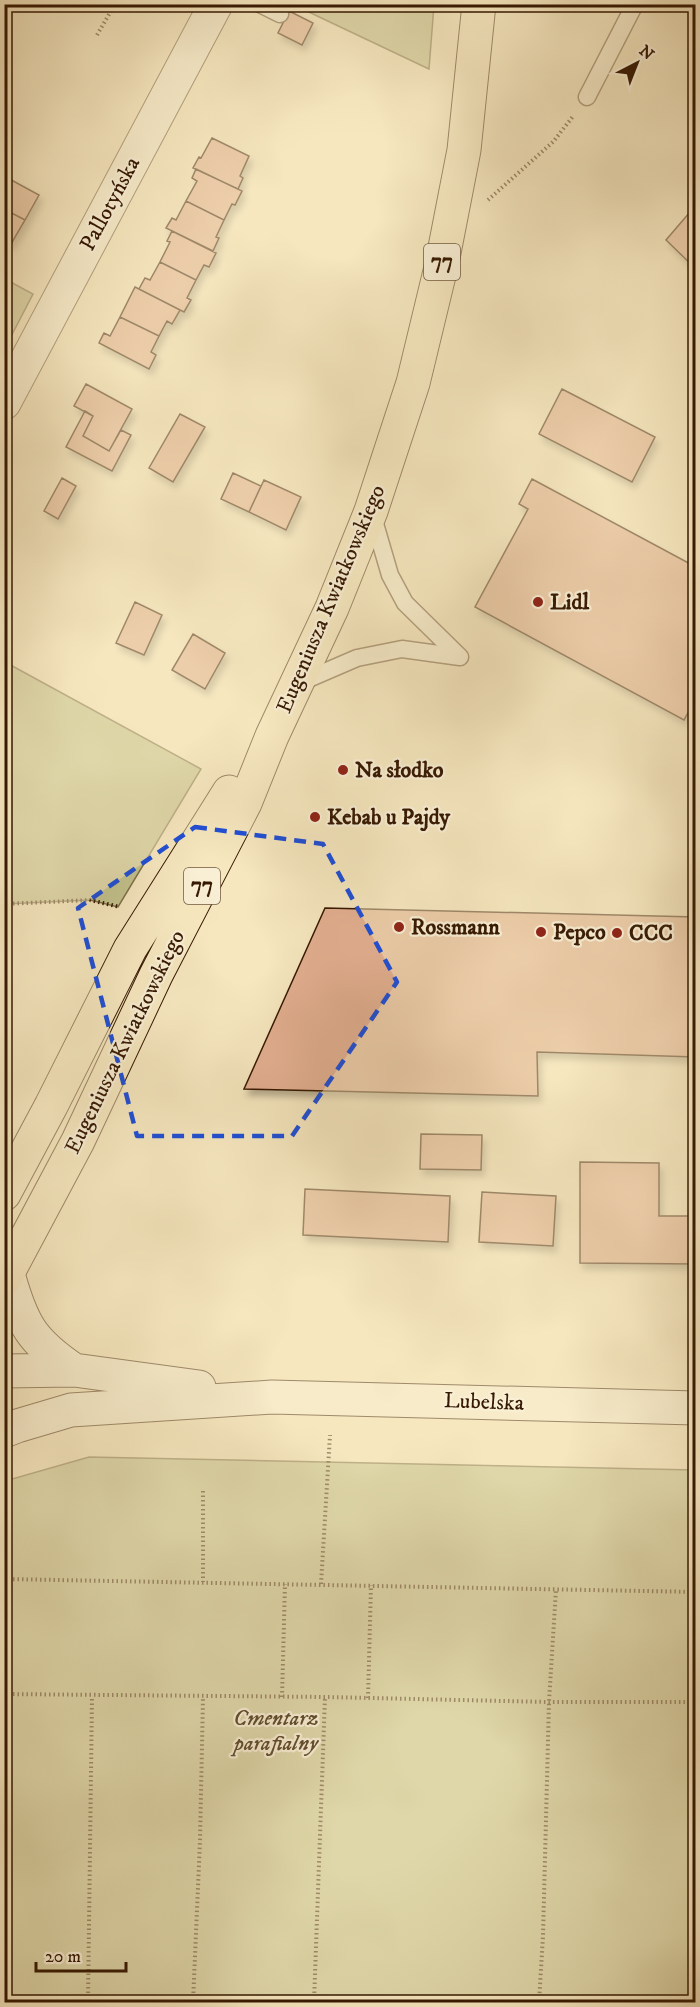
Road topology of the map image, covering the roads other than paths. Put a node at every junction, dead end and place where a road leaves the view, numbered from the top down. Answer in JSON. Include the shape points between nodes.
{"nodes":[{"id":1,"x":216,"y":4,"type":"edge"},
{"id":2,"x":260,"y":4,"type":"edge"},
{"id":3,"x":479,"y":4,"type":"edge"},
{"id":4,"x":635,"y":4,"type":"edge"},
{"id":5,"x":280,"y":14,"type":"dead end"},
{"id":6,"x":587,"y":97,"type":"road end"},
{"id":7,"x":4,"y":403,"type":"edge"},
{"id":8,"x":371,"y":512,"type":"junction"},
{"id":9,"x":298,"y":683,"type":"junction"},
{"id":10,"x":272,"y":736,"type":"junction"},
{"id":11,"x":4,"y":1194,"type":"edge"},
{"id":12,"x":6,"y":1277,"type":"edge"},
{"id":13,"x":74,"y":1370,"type":"junction"},
{"id":14,"x":4,"y":1371,"type":"edge"},
{"id":15,"x":272,"y":1396,"type":"junction"},
{"id":16,"x":4,"y":1408,"type":"edge"},
{"id":17,"x":696,"y":1408,"type":"edge"},
{"id":18,"x":71,"y":1410,"type":"junction"},
{"id":19,"x":4,"y":1431,"type":"edge"}],
"edges":[{"from":1,"to":7,"type":"main road","name":"Pallotyńska"},
{"from":2,"to":5,"type":"lane"},
{"from":3,"to":8,"type":"main road","name":"Eugeniusza Kwiatkowskiego","number":"77","via":[[455,204],[419,362]]},
{"from":4,"to":6,"type":"lane"},
{"from":8,"to":9,"type":"main road","name":"Eugeniusza Kwiatkowskiego","number":"77"},
{"from":8,"to":9,"type":"lane","via":[[390,575],[405,603],[460,657],[402,650],[357,658]]},
{"from":9,"to":10,"type":"main road","name":"Eugeniusza Kwiatkowskiego","number":"77"},
{"from":10,"to":11,"type":"main road","name":"Eugeniusza Kwiatkowskiego","number":"77","via":[[226,796],[130,949]]},
{"from":10,"to":12,"type":"main road","name":"Eugeniusza Kwiatkowskiego","number":"77","via":[[244,803],[156,975],[78,1141]]},
{"from":12,"to":13,"type":"main road","via":[[28,1329],[53,1356]]},
{"from":13,"to":14,"type":"main road","name":"Lubelska"},
{"from":13,"to":15,"type":"main road","name":"Lubelska"},
{"from":15,"to":17,"type":"main road","name":"Lubelska"},
{"from":15,"to":18,"type":"main road","name":"Lubelska"},
{"from":16,"to":18,"type":"main road","name":"Lubelska"},
{"from":18,"to":19,"type":"main road","name":"Lubelska"}]}
